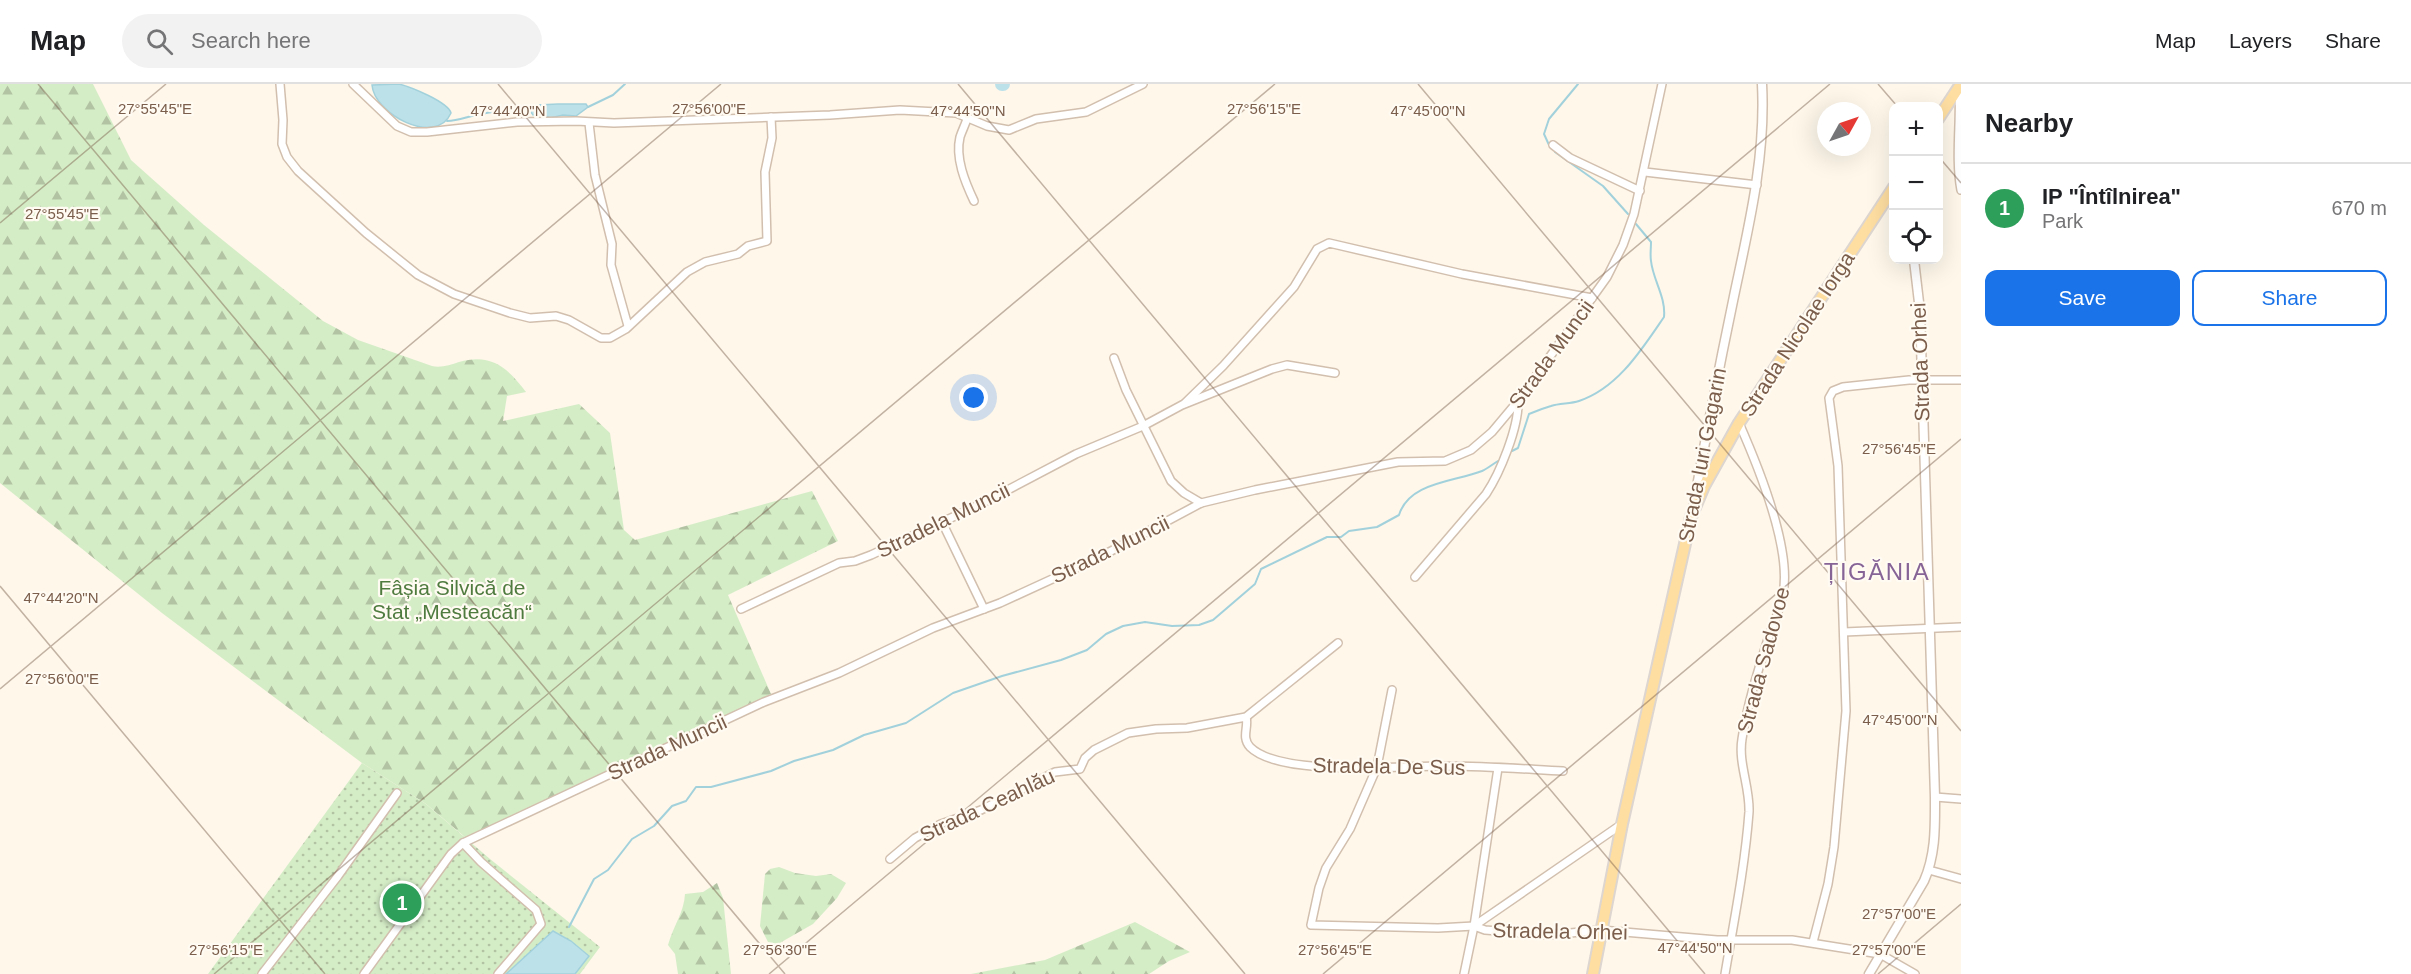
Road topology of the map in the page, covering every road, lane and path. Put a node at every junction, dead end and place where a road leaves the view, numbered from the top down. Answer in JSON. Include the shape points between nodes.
{"nodes":[{"id":1,"x":280,"y":84,"type":"edge"},
{"id":2,"x":353,"y":84,"type":"edge"},
{"id":3,"x":1143,"y":84,"type":"edge"},
{"id":4,"x":1662,"y":84,"type":"edge"},
{"id":5,"x":1762,"y":84,"type":"edge"},
{"id":6,"x":1960,"y":86,"type":"edge"},
{"id":7,"x":1943,"y":112,"type":"edge"},
{"id":8,"x":771,"y":117,"type":"junction"},
{"id":9,"x":967,"y":119,"type":"junction"},
{"id":10,"x":589,"y":123,"type":"junction"},
{"id":11,"x":1553,"y":146,"type":"dead end"},
{"id":12,"x":1645,"y":172,"type":"junction"},
{"id":13,"x":1757,"y":184,"type":"junction"},
{"id":14,"x":1961,"y":190,"type":"edge"},
{"id":15,"x":1640,"y":191,"type":"junction"},
{"id":16,"x":1889,"y":194,"type":"edge"},
{"id":17,"x":974,"y":201,"type":"dead end"},
{"id":18,"x":1914,"y":264,"type":"edge"},
{"id":19,"x":1592,"y":298,"type":"junction"},
{"id":20,"x":628,"y":326,"type":"junction"},
{"id":21,"x":1114,"y":358,"type":"dead end"},
{"id":22,"x":1335,"y":373,"type":"dead end"},
{"id":23,"x":1921,"y":380,"type":"junction"},
{"id":24,"x":1961,"y":380,"type":"edge"},
{"id":25,"x":1518,"y":401,"type":"junction"},
{"id":26,"x":1182,"y":405,"type":"junction"},
{"id":27,"x":1739,"y":423,"type":"junction"},
{"id":28,"x":1143,"y":426,"type":"junction"},
{"id":29,"x":1201,"y":503,"type":"junction"},
{"id":30,"x":1691,"y":517,"type":"junction"},
{"id":31,"x":942,"y":522,"type":"junction"},
{"id":32,"x":1415,"y":577,"type":"dead end"},
{"id":33,"x":741,"y":609,"type":"dead end"},
{"id":34,"x":984,"y":609,"type":"junction"},
{"id":35,"x":1961,"y":627,"type":"edge"},
{"id":36,"x":1930,"y":629,"type":"junction"},
{"id":37,"x":1844,"y":632,"type":"junction"},
{"id":38,"x":1338,"y":643,"type":"dead end"},
{"id":39,"x":1392,"y":690,"type":"dead end"},
{"id":40,"x":1246,"y":717,"type":"junction"},
{"id":41,"x":1377,"y":767,"type":"junction"},
{"id":42,"x":1498,"y":768,"type":"junction"},
{"id":43,"x":1563,"y":771,"type":"dead end"},
{"id":44,"x":397,"y":792,"type":"dead end"},
{"id":45,"x":1935,"y":797,"type":"junction"},
{"id":46,"x":1961,"y":800,"type":"edge"},
{"id":47,"x":1622,"y":824,"type":"junction"},
{"id":48,"x":463,"y":843,"type":"junction"},
{"id":49,"x":890,"y":859,"type":"dead end"},
{"id":50,"x":1929,"y":870,"type":"junction"},
{"id":51,"x":1961,"y":879,"type":"edge"},
{"id":52,"x":1474,"y":926,"type":"junction"},
{"id":53,"x":1601,"y":930,"type":"junction"},
{"id":54,"x":1734,"y":938,"type":"junction"},
{"id":55,"x":1813,"y":942,"type":"junction"},
{"id":56,"x":1881,"y":954,"type":"junction"},
{"id":57,"x":262,"y":974,"type":"edge"},
{"id":58,"x":364,"y":974,"type":"edge"},
{"id":59,"x":498,"y":974,"type":"edge"},
{"id":60,"x":1464,"y":974,"type":"edge"},
{"id":61,"x":1593,"y":974,"type":"edge"},
{"id":62,"x":1725,"y":974,"type":"edge"},
{"id":63,"x":1869,"y":974,"type":"edge"},
{"id":64,"x":1915,"y":974,"type":"edge"}],
"edges":[{"from":1,"to":20,"type":"street","via":[[282,144],[289,161],[411,270],[454,294],[524,317],[569,320],[601,338],[610,339]]},
{"from":2,"to":10,"type":"street","via":[[397,126],[411,132],[517,122]]},
{"from":3,"to":9,"type":"street","via":[[1086,112],[1036,119],[1009,130]]},
{"from":4,"to":12,"type":"street","name":"Strada Muncii"},
{"from":5,"to":13,"type":"street","name":"Strada Iuri Gagarin","via":[[1762,145]]},
{"from":6,"to":7,"type":"main road"},
{"from":6,"to":14,"type":"street"},
{"from":8,"to":9,"type":"street","via":[[900,110],[956,113]]},
{"from":8,"to":10,"type":"street"},
{"from":8,"to":20,"type":"street","via":[[772,138],[765,172],[767,241],[687,272]]},
{"from":9,"to":17,"type":"street","via":[[960,137],[960,156]]},
{"from":10,"to":20,"type":"street","via":[[612,244],[611,265]]},
{"from":11,"to":15,"type":"street"},
{"from":12,"to":13,"type":"street"},
{"from":12,"to":15,"type":"street","name":"Strada Muncii"},
{"from":13,"to":30,"type":"street","name":"Strada Iuri Gagarin"},
{"from":15,"to":19,"type":"street","name":"Strada Muncii","via":[[1623,245]]},
{"from":16,"to":27,"type":"main road","name":"Strada Nicolae Iorga"},
{"from":18,"to":23,"type":"street","name":"Strada Orhei"},
{"from":19,"to":25,"type":"street","name":"Strada Muncii"},
{"from":19,"to":26,"type":"street","via":[[1461,274],[1329,243],[1320,246],[1294,287]]},
{"from":21,"to":28,"type":"street"},
{"from":22,"to":26,"type":"street","name":"Stradela Muncii","via":[[1281,366]]},
{"from":23,"to":24,"type":"street"},
{"from":23,"to":36,"type":"street","name":"Strada Orhei"},
{"from":23,"to":37,"type":"street","via":[[1843,387],[1833,391],[1829,398],[1837,447]]},
{"from":25,"to":29,"type":"street","name":"Strada Muncii","via":[[1485,439],[1445,461],[1398,462]]},
{"from":25,"to":32,"type":"street","via":[[1507,450],[1494,482]]},
{"from":26,"to":28,"type":"street","name":"Stradela Muncii"},
{"from":27,"to":30,"type":"main road","name":"Strada Nicolae Iorga"},
{"from":27,"to":54,"type":"street","name":"Strada Sadovoe","via":[[1763,481],[1784,577],[1783,594],[1755,680],[1742,739],[1749,810]]},
{"from":28,"to":29,"type":"street","via":[[1171,481]]},
{"from":28,"to":31,"type":"street","name":"Stradela Muncii","via":[[1076,454]]},
{"from":29,"to":34,"type":"street","name":"Strada Muncii","via":[[1098,558]]},
{"from":30,"to":47,"type":"main road","name":"Strada Iuri Gagarin"},
{"from":31,"to":33,"type":"street","name":"Stradela Muncii","via":[[871,555],[829,567]]},
{"from":31,"to":34,"type":"street"},
{"from":34,"to":48,"type":"street","name":"Strada Muncii","via":[[764,702]]},
{"from":35,"to":36,"type":"street"},
{"from":36,"to":37,"type":"street"},
{"from":36,"to":45,"type":"street","name":"Strada Orhei"},
{"from":37,"to":55,"type":"street","via":[[1846,711],[1836,826],[1828,884]]},
{"from":38,"to":40,"type":"street","name":"Strada Ceahlău"},
{"from":39,"to":41,"type":"street"},
{"from":40,"to":41,"type":"street","name":"Stradela De Sus","via":[[1246,741],[1256,751],[1274,759],[1310,765]]},
{"from":40,"to":49,"type":"street","name":"Strada Ceahlău","via":[[1121,735],[1094,750],[1080,769],[1055,772],[981,810],[941,825],[915,838]]},
{"from":41,"to":42,"type":"street","name":"Stradela De Sus"},
{"from":41,"to":52,"type":"street","name":"Stradela Orhei","via":[[1350,830],[1326,868],[1311,925]]},
{"from":42,"to":43,"type":"street","name":"Stradela De Sus"},
{"from":42,"to":52,"type":"street"},
{"from":44,"to":57,"type":"street"},
{"from":45,"to":46,"type":"street"},
{"from":45,"to":50,"type":"street","name":"Strada Orhei","via":[[1934,847]]},
{"from":47,"to":52,"type":"street"},
{"from":47,"to":53,"type":"main road","name":"Strada Iuri Gagarin"},
{"from":48,"to":58,"type":"street"},
{"from":48,"to":59,"type":"street","via":[[541,918],[541,924]]},
{"from":50,"to":51,"type":"street"},
{"from":50,"to":56,"type":"street","name":"Strada Orhei"},
{"from":52,"to":53,"type":"street","name":"Stradela Orhei","via":[[1550,935]]},
{"from":52,"to":60,"type":"street"},
{"from":53,"to":54,"type":"street","name":"Stradela Orhei","via":[[1717,940]]},
{"from":53,"to":61,"type":"main road","name":"Strada Iuri Gagarin"},
{"from":54,"to":55,"type":"street","name":"Stradela Orhei"},
{"from":54,"to":62,"type":"street","name":"Strada Sadovoe"},
{"from":55,"to":56,"type":"street","name":"Stradela Orhei"},
{"from":56,"to":63,"type":"street","name":"Strada Orhei"},
{"from":56,"to":64,"type":"street"}]}
